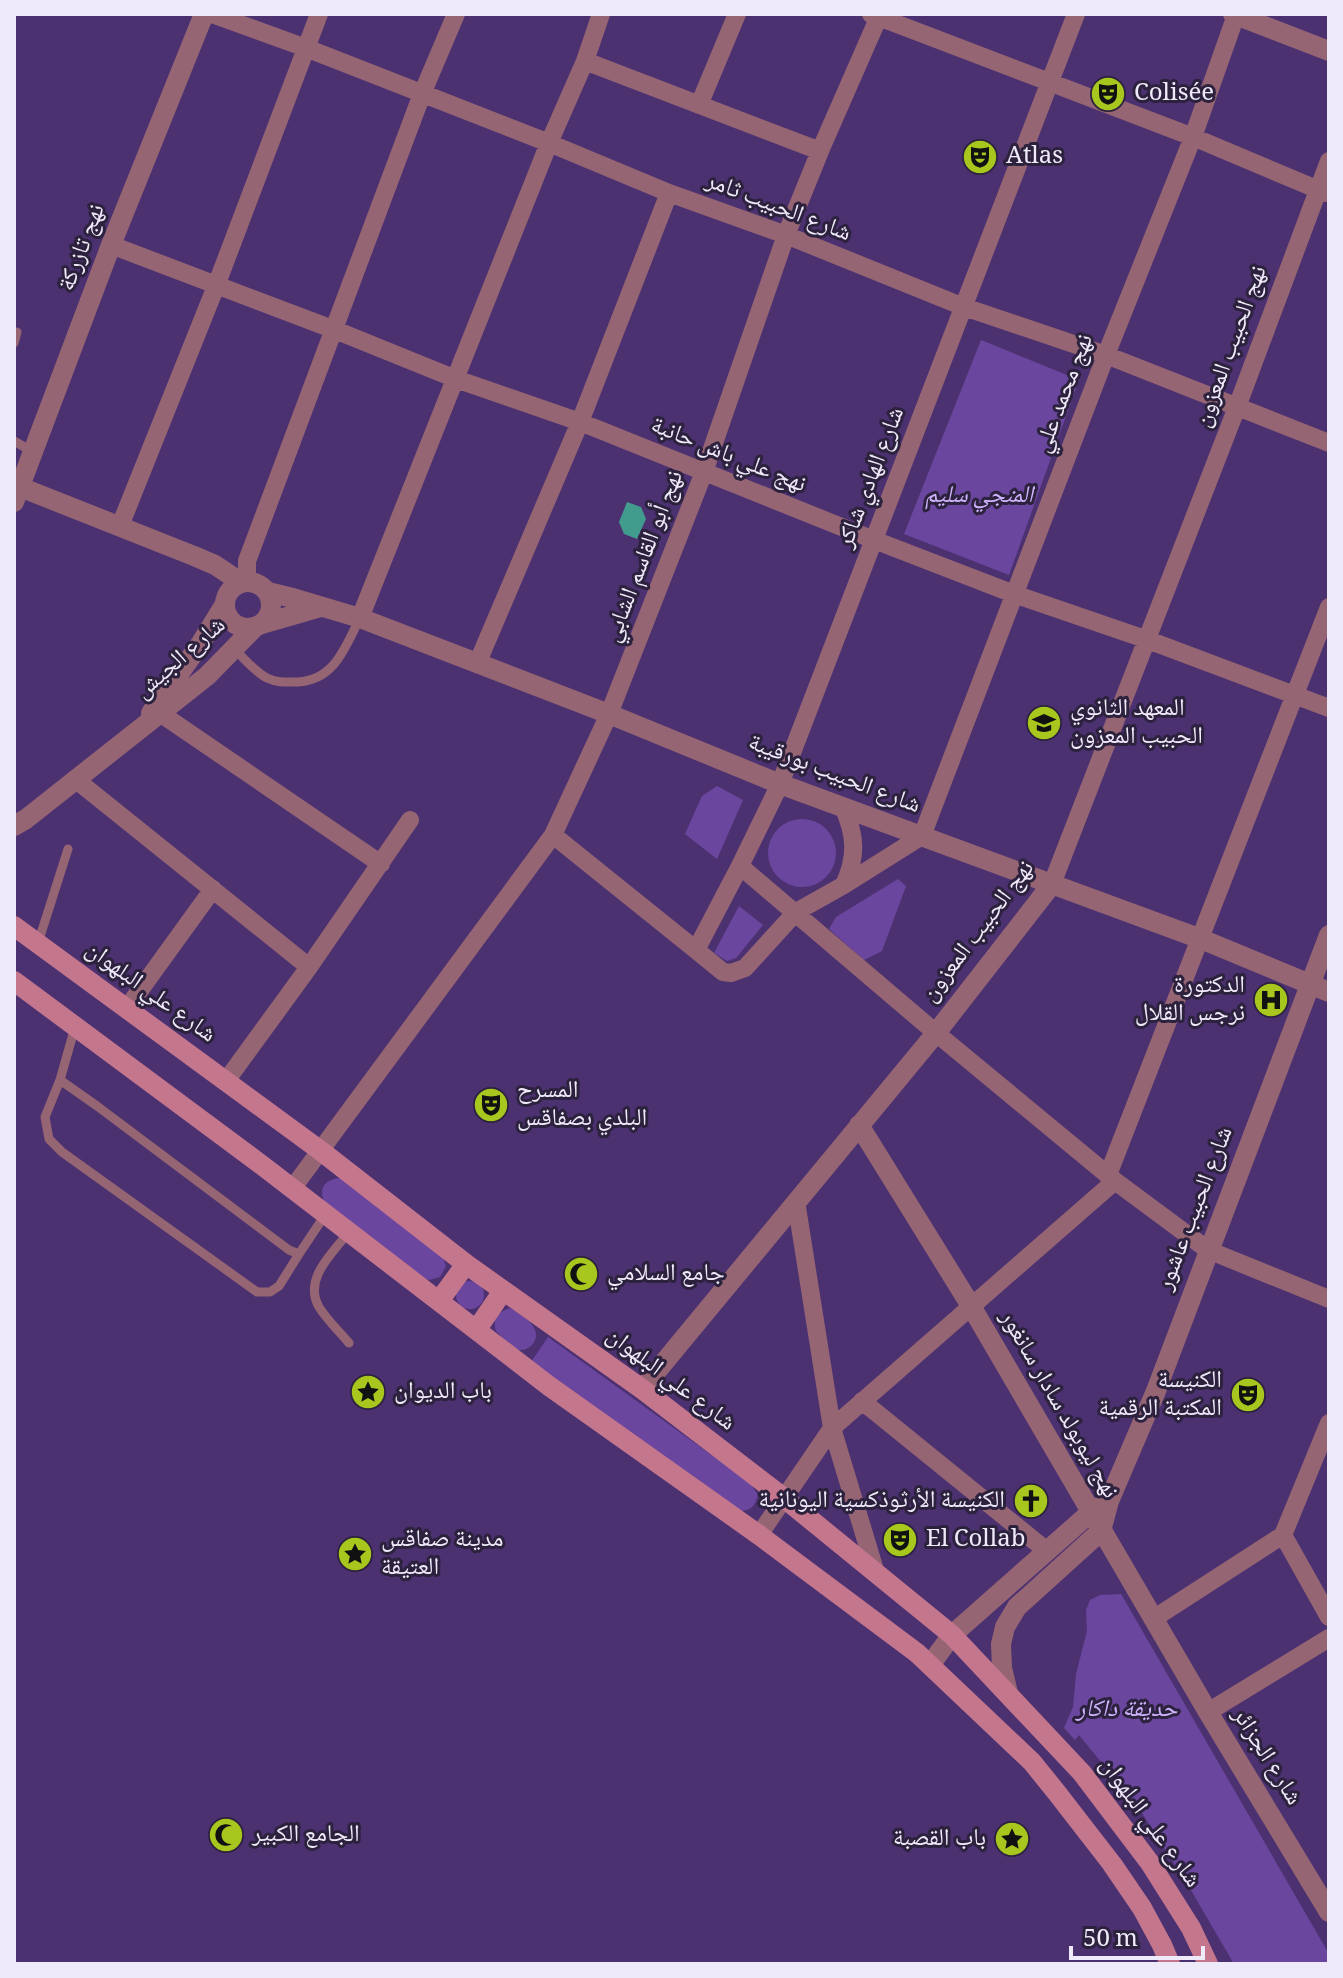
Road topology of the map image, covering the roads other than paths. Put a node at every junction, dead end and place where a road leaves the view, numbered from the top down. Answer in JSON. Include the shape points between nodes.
{"nodes":[{"id":1,"x":204,"y":14,"type":"edge"},
{"id":2,"x":212,"y":14,"type":"edge"},
{"id":3,"x":319,"y":14,"type":"edge"},
{"id":4,"x":456,"y":14,"type":"edge"},
{"id":5,"x":601,"y":14,"type":"edge"},
{"id":6,"x":737,"y":14,"type":"edge"},
{"id":7,"x":1076,"y":14,"type":"edge"},
{"id":8,"x":876,"y":15,"type":"edge"},
{"id":9,"x":1235,"y":15,"type":"edge"},
{"id":10,"x":306,"y":48,"type":"junction"},
{"id":11,"x":1329,"y":51,"type":"edge"},
{"id":12,"x":585,"y":61,"type":"junction"},
{"id":13,"x":1049,"y":83,"type":"junction"},
{"id":14,"x":422,"y":94,"type":"junction"},
{"id":15,"x":699,"y":105,"type":"junction"},
{"id":16,"x":1193,"y":137,"type":"junction"},
{"id":17,"x":549,"y":143,"type":"junction"},
{"id":18,"x":820,"y":151,"type":"junction"},
{"id":19,"x":1329,"y":161,"type":"edge"},
{"id":20,"x":1323,"y":192,"type":"edge"},
{"id":21,"x":669,"y":193,"type":"junction"},
{"id":22,"x":786,"y":235,"type":"junction"},
{"id":23,"x":111,"y":245,"type":"junction"},
{"id":24,"x":216,"y":286,"type":"junction"},
{"id":25,"x":964,"y":307,"type":"junction"},
{"id":26,"x":335,"y":330,"type":"junction"},
{"id":27,"x":17,"y":332,"type":"dead end"},
{"id":28,"x":14,"y":343,"type":"edge"},
{"id":29,"x":1106,"y":355,"type":"junction"},
{"id":30,"x":456,"y":379,"type":"junction"},
{"id":31,"x":1237,"y":407,"type":"junction"},
{"id":32,"x":580,"y":422,"type":"junction"},
{"id":33,"x":14,"y":441,"type":"edge"},
{"id":34,"x":1329,"y":443,"type":"edge"},
{"id":35,"x":33,"y":452,"type":"junction"},
{"id":36,"x":704,"y":472,"type":"junction"},
{"id":37,"x":17,"y":495,"type":"edge"},
{"id":38,"x":120,"y":526,"type":"junction"},
{"id":39,"x":874,"y":540,"type":"junction"},
{"id":40,"x":194,"y":556,"type":"junction"},
{"id":41,"x":244,"y":582,"type":"junction"},
{"id":42,"x":268,"y":592,"type":"junction"},
{"id":43,"x":1014,"y":594,"type":"junction"},
{"id":44,"x":226,"y":601,"type":"junction"},
{"id":45,"x":321,"y":607,"type":"junction"},
{"id":46,"x":1329,"y":607,"type":"edge"},
{"id":47,"x":360,"y":618,"type":"junction"},
{"id":48,"x":258,"y":626,"type":"junction"},
{"id":49,"x":1148,"y":640,"type":"junction"},
{"id":50,"x":234,"y":649,"type":"junction"},
{"id":51,"x":477,"y":664,"type":"junction"},
{"id":52,"x":1294,"y":695,"type":"junction"},
{"id":53,"x":1329,"y":708,"type":"edge"},
{"id":54,"x":157,"y":712,"type":"junction"},
{"id":55,"x":609,"y":714,"type":"junction"},
{"id":56,"x":75,"y":779,"type":"junction"},
{"id":57,"x":780,"y":784,"type":"junction"},
{"id":58,"x":843,"y":807,"type":"junction"},
{"id":59,"x":410,"y":820,"type":"dead end"},
{"id":60,"x":20,"y":822,"type":"edge"},
{"id":61,"x":553,"y":835,"type":"junction"},
{"id":62,"x":922,"y":836,"type":"junction"},
{"id":63,"x":14,"y":837,"type":"edge"},
{"id":64,"x":68,"y":849,"type":"dead end"},
{"id":65,"x":381,"y":864,"type":"junction"},
{"id":66,"x":740,"y":866,"type":"junction"},
{"id":67,"x":1052,"y":884,"type":"junction"},
{"id":68,"x":844,"y":885,"type":"junction"},
{"id":69,"x":213,"y":889,"type":"junction"},
{"id":70,"x":796,"y":912,"type":"junction"},
{"id":71,"x":14,"y":926,"type":"edge"},
{"id":72,"x":1329,"y":935,"type":"edge"},
{"id":73,"x":1201,"y":939,"type":"junction"},
{"id":74,"x":38,"y":943,"type":"junction"},
{"id":75,"x":696,"y":950,"type":"junction"},
{"id":76,"x":309,"y":967,"type":"junction"},
{"id":77,"x":14,"y":981,"type":"edge"},
{"id":78,"x":1309,"y":985,"type":"junction"},
{"id":79,"x":1329,"y":992,"type":"edge"},
{"id":80,"x":127,"y":1008,"type":"junction"},
{"id":81,"x":75,"y":1027,"type":"junction"},
{"id":82,"x":936,"y":1033,"type":"junction"},
{"id":83,"x":60,"y":1080,"type":"junction"},
{"id":84,"x":226,"y":1081,"type":"junction"},
{"id":85,"x":859,"y":1125,"type":"junction"},
{"id":86,"x":321,"y":1151,"type":"junction"},
{"id":87,"x":1112,"y":1178,"type":"junction"},
{"id":88,"x":292,"y":1189,"type":"junction"},
{"id":89,"x":796,"y":1201,"type":"junction"},
{"id":90,"x":325,"y":1215,"type":"junction"},
{"id":91,"x":348,"y":1233,"type":"junction"},
{"id":92,"x":1208,"y":1250,"type":"junction"},
{"id":93,"x":299,"y":1254,"type":"junction"},
{"id":94,"x":466,"y":1264,"type":"junction"},
{"id":95,"x":503,"y":1291,"type":"junction"},
{"id":96,"x":1329,"y":1299,"type":"edge"},
{"id":97,"x":439,"y":1301,"type":"junction"},
{"id":98,"x":971,"y":1306,"type":"junction"},
{"id":99,"x":477,"y":1329,"type":"junction"},
{"id":100,"x":349,"y":1343,"type":"dead end"},
{"id":101,"x":642,"y":1389,"type":"junction"},
{"id":102,"x":862,"y":1401,"type":"junction"},
{"id":103,"x":1329,"y":1423,"type":"edge"},
{"id":104,"x":832,"y":1428,"type":"junction"},
{"id":105,"x":784,"y":1498,"type":"junction"},
{"id":106,"x":1109,"y":1501,"type":"junction"},
{"id":107,"x":1090,"y":1513,"type":"junction"},
{"id":108,"x":1101,"y":1531,"type":"junction"},
{"id":109,"x":759,"y":1535,"type":"junction"},
{"id":110,"x":1283,"y":1535,"type":"junction"},
{"id":111,"x":1047,"y":1551,"type":"junction"},
{"id":112,"x":875,"y":1570,"type":"junction"},
{"id":113,"x":1329,"y":1617,"type":"edge"},
{"id":114,"x":1153,"y":1619,"type":"junction"},
{"id":115,"x":952,"y":1635,"type":"junction"},
{"id":116,"x":1329,"y":1638,"type":"edge"},
{"id":117,"x":930,"y":1665,"type":"junction"},
{"id":118,"x":1008,"y":1693,"type":"junction"},
{"id":119,"x":1208,"y":1712,"type":"junction"},
{"id":120,"x":1329,"y":1912,"type":"edge"},
{"id":121,"x":1170,"y":1964,"type":"edge"},
{"id":122,"x":1208,"y":1964,"type":"edge"}],
"edges":[{"from":1,"to":23,"type":"street","name":"نهج تازركة"},
{"from":2,"to":10,"type":"street","name":"شارع الحبيب ثامر"},
{"from":3,"to":10,"type":"street"},
{"from":4,"to":14,"type":"street"},
{"from":5,"to":12,"type":"street"},
{"from":6,"to":15,"type":"street"},
{"from":7,"to":13,"type":"street","name":"شارع الهادي شاكر"},
{"from":8,"to":13,"type":"street"},
{"from":8,"to":18,"type":"street","name":"نهج أبو القاسم الشابي"},
{"from":9,"to":11,"type":"street"},
{"from":9,"to":16,"type":"street","name":"نهج محمد علي"},
{"from":10,"to":14,"type":"street","name":"شارع الحبيب ثامر"},
{"from":10,"to":24,"type":"street"},
{"from":12,"to":15,"type":"street"},
{"from":12,"to":17,"type":"street"},
{"from":13,"to":16,"type":"street"},
{"from":13,"to":25,"type":"street","name":"شارع الهادي شاكر"},
{"from":14,"to":17,"type":"street","name":"شارع الحبيب ثامر"},
{"from":14,"to":26,"type":"street"},
{"from":15,"to":18,"type":"street"},
{"from":16,"to":20,"type":"street"},
{"from":16,"to":29,"type":"street","name":"نهج محمد علي"},
{"from":17,"to":21,"type":"street","name":"شارع الحبيب ثامر"},
{"from":17,"to":30,"type":"street"},
{"from":18,"to":22,"type":"street","name":"نهج أبو القاسم الشابي"},
{"from":19,"to":20,"type":"street","name":"نهج الحبيب المعزون"},
{"from":20,"to":31,"type":"street","name":"نهج الحبيب المعزون"},
{"from":21,"to":22,"type":"street","name":"شارع الحبيب ثامر"},
{"from":21,"to":32,"type":"street"},
{"from":22,"to":25,"type":"street","name":"شارع الحبيب ثامر"},
{"from":22,"to":36,"type":"street","name":"نهج أبو القاسم الشابي"},
{"from":23,"to":24,"type":"street","name":"نهج علي باش حانبة"},
{"from":23,"to":35,"type":"street","name":"نهج تازركة"},
{"from":24,"to":26,"type":"street","name":"نهج علي باش حانبة"},
{"from":24,"to":38,"type":"street"},
{"from":25,"to":29,"type":"street","name":"شارع الحبيب ثامر"},
{"from":25,"to":39,"type":"street","name":"شارع الهادي شاكر"},
{"from":26,"to":30,"type":"street","name":"نهج علي باش حانبة"},
{"from":26,"to":41,"type":"street","via":[[247,561]]},
{"from":27,"to":28,"type":"lane"},
{"from":29,"to":31,"type":"street","name":"شارع الحبيب ثامر"},
{"from":29,"to":43,"type":"street","name":"نهج محمد علي"},
{"from":30,"to":32,"type":"street","name":"نهج علي باش حانبة"},
{"from":30,"to":47,"type":"street"},
{"from":31,"to":34,"type":"street","name":"شارع الحبيب ثامر"},
{"from":31,"to":49,"type":"street","name":"نهج الحبيب المعزون"},
{"from":32,"to":36,"type":"street","name":"نهج علي باش حانبة"},
{"from":32,"to":51,"type":"street"},
{"from":33,"to":35,"type":"lane"},
{"from":35,"to":37,"type":"street","name":"نهج تازركة"},
{"from":36,"to":39,"type":"street","name":"نهج علي باش حانبة"},
{"from":36,"to":55,"type":"street","name":"نهج أبو القاسم الشابي"},
{"from":37,"to":38,"type":"street"},
{"from":38,"to":40,"type":"street"},
{"from":39,"to":43,"type":"street","name":"نهج علي باش حانبة"},
{"from":39,"to":57,"type":"street","name":"شارع الهادي شاكر"},
{"from":40,"to":41,"type":"street"},
{"from":40,"to":44,"type":"street","via":[[217,581]]},
{"from":41,"to":42,"type":"street"},
{"from":41,"to":44,"type":"street"},
{"from":42,"to":45,"type":"street","name":"شارع الحبيب بورقيبة"},
{"from":42,"to":48,"type":"street","via":[[270,613]]},
{"from":43,"to":49,"type":"street","name":"نهج علي باش حانبة"},
{"from":43,"to":62,"type":"street","name":"نهج محمد علي"},
{"from":44,"to":48,"type":"street","via":[[234,624]]},
{"from":44,"to":54,"type":"street","name":"شارع الجيش"},
{"from":45,"to":47,"type":"street","name":"شارع الحبيب بورقيبة"},
{"from":45,"to":48,"type":"street"},
{"from":46,"to":52,"type":"street"},
{"from":47,"to":50,"type":"lane","via":[[337,662],[307,682],[266,678]]},
{"from":47,"to":51,"type":"street","name":"شارع الحبيب بورقيبة"},
{"from":48,"to":50,"type":"street","name":"شارع الجيش"},
{"from":49,"to":52,"type":"street","name":"نهج علي باش حانبة"},
{"from":49,"to":67,"type":"street","name":"نهج الحبيب المعزون"},
{"from":50,"to":54,"type":"street","name":"شارع الجيش"},
{"from":51,"to":55,"type":"street","name":"شارع الحبيب بورقيبة"},
{"from":52,"to":53,"type":"street","name":"نهج علي باش حانبة"},
{"from":52,"to":73,"type":"street"},
{"from":54,"to":56,"type":"street","name":"شارع الجيش"},
{"from":54,"to":65,"type":"street"},
{"from":55,"to":57,"type":"street","name":"شارع الحبيب بورقيبة"},
{"from":55,"to":61,"type":"street","name":"نهج أبو القاسم الشابي"},
{"from":56,"to":60,"type":"street","name":"شارع الجيش"},
{"from":56,"to":69,"type":"street"},
{"from":57,"to":58,"type":"street","name":"شارع الحبيب بورقيبة"},
{"from":57,"to":66,"type":"street","name":"شارع الهادي شاكر"},
{"from":58,"to":62,"type":"street","name":"شارع الحبيب بورقيبة"},
{"from":58,"to":68,"type":"street","via":[[854,838],[853,863]]},
{"from":59,"to":65,"type":"street"},
{"from":60,"to":63,"type":"street","name":"شارع الجيش"},
{"from":61,"to":75,"type":"street"},
{"from":61,"to":86,"type":"street","name":"نهج أبو القاسم الشابي"},
{"from":62,"to":67,"type":"street","name":"شارع الحبيب بورقيبة"},
{"from":62,"to":68,"type":"street"},
{"from":64,"to":74,"type":"lane"},
{"from":65,"to":76,"type":"street"},
{"from":66,"to":70,"type":"street"},
{"from":66,"to":75,"type":"street","name":"شارع الهادي شاكر"},
{"from":67,"to":73,"type":"street","name":"شارع الحبيب بورقيبة"},
{"from":67,"to":82,"type":"street","name":"نهج الحبيب المعزون"},
{"from":68,"to":70,"type":"street"},
{"from":69,"to":76,"type":"street"},
{"from":69,"to":80,"type":"street"},
{"from":70,"to":75,"type":"street","via":[[738,972],[723,972]]},
{"from":70,"to":82,"type":"street"},
{"from":71,"to":74,"type":"main road","name":"شارع علي البلهوان"},
{"from":72,"to":78,"type":"street","name":"شارع الحبيب عاشور"},
{"from":73,"to":78,"type":"street","name":"شارع الحبيب بورقيبة"},
{"from":73,"to":87,"type":"street"},
{"from":74,"to":80,"type":"main road","name":"شارع علي البلهوان"},
{"from":76,"to":84,"type":"street"},
{"from":77,"to":81,"type":"main road"},
{"from":78,"to":79,"type":"street","name":"شارع الحبيب بورقيبة"},
{"from":78,"to":92,"type":"street","name":"شارع الحبيب عاشور"},
{"from":80,"to":84,"type":"main road","name":"شارع علي البلهوان"},
{"from":81,"to":83,"type":"lane"},
{"from":81,"to":88,"type":"main road"},
{"from":82,"to":85,"type":"street","name":"نهج الحبيب المعزون"},
{"from":82,"to":87,"type":"street"},
{"from":83,"to":93,"type":"lane"},
{"from":83,"to":93,"type":"lane","via":[[45,1117],[49,1139],[62,1152],[257,1292],[279,1286]]},
{"from":84,"to":86,"type":"main road","name":"شارع علي البلهوان"},
{"from":85,"to":89,"type":"street","name":"نهج الحبيب المعزون"},
{"from":85,"to":98,"type":"street","name":"نهج ليوبولد سادار سانغور"},
{"from":86,"to":88,"type":"street","name":"نهج أبو القاسم الشابي"},
{"from":86,"to":94,"type":"main road","name":"شارع علي البلهوان"},
{"from":87,"to":92,"type":"street"},
{"from":87,"to":98,"type":"street"},
{"from":88,"to":90,"type":"main road"},
{"from":89,"to":101,"type":"street","name":"نهج الحبيب المعزون"},
{"from":89,"to":104,"type":"street"},
{"from":90,"to":91,"type":"main road"},
{"from":90,"to":93,"type":"lane"},
{"from":91,"to":97,"type":"main road"},
{"from":91,"to":100,"type":"lane","via":[[318,1272],[314,1290],[319,1306]]},
{"from":92,"to":96,"type":"street"},
{"from":92,"to":106,"type":"street","name":"شارع الحبيب عاشور"},
{"from":94,"to":95,"type":"main road","name":"شارع علي البلهوان"},
{"from":94,"to":97,"type":"main road"},
{"from":95,"to":99,"type":"main road"},
{"from":95,"to":101,"type":"main road","name":"شارع علي البلهوان"},
{"from":97,"to":99,"type":"main road"},
{"from":98,"to":102,"type":"street"},
{"from":98,"to":107,"type":"street","name":"نهج ليوبولد سادار سانغور"},
{"from":99,"to":109,"type":"main road"},
{"from":101,"to":105,"type":"main road","name":"شارع علي البلهوان"},
{"from":102,"to":104,"type":"street"},
{"from":102,"to":111,"type":"street"},
{"from":103,"to":110,"type":"street"},
{"from":104,"to":105,"type":"street"},
{"from":104,"to":112,"type":"street"},
{"from":105,"to":109,"type":"street"},
{"from":105,"to":112,"type":"main road","name":"شارع علي البلهوان"},
{"from":106,"to":107,"type":"street"},
{"from":106,"to":108,"type":"street","name":"شارع الحبيب عاشور"},
{"from":107,"to":108,"type":"street","name":"نهج ليوبولد سادار سانغور"},
{"from":107,"to":111,"type":"street"},
{"from":108,"to":114,"type":"street","name":"نهج ليوبولد سادار سانغور"},
{"from":108,"to":118,"type":"street","via":[[1017,1607],[1005,1627],[1002,1668]]},
{"from":109,"to":117,"type":"main road"},
{"from":110,"to":113,"type":"street"},
{"from":110,"to":114,"type":"street"},
{"from":111,"to":115,"type":"street"},
{"from":112,"to":115,"type":"main road","name":"شارع علي البلهوان"},
{"from":114,"to":119,"type":"street","name":"نهج ليوبولد سادار سانغور"},
{"from":115,"to":117,"type":"street"},
{"from":115,"to":118,"type":"main road","name":"شارع علي البلهوان"},
{"from":116,"to":119,"type":"street"},
{"from":117,"to":121,"type":"main road","via":[[1032,1762],[1057,1793],[1142,1908]]},
{"from":118,"to":122,"type":"main road","name":"شارع علي البلهوان","via":[[1082,1773],[1150,1863]]},
{"from":119,"to":120,"type":"street","name":"شارع الجزائر"}]}
